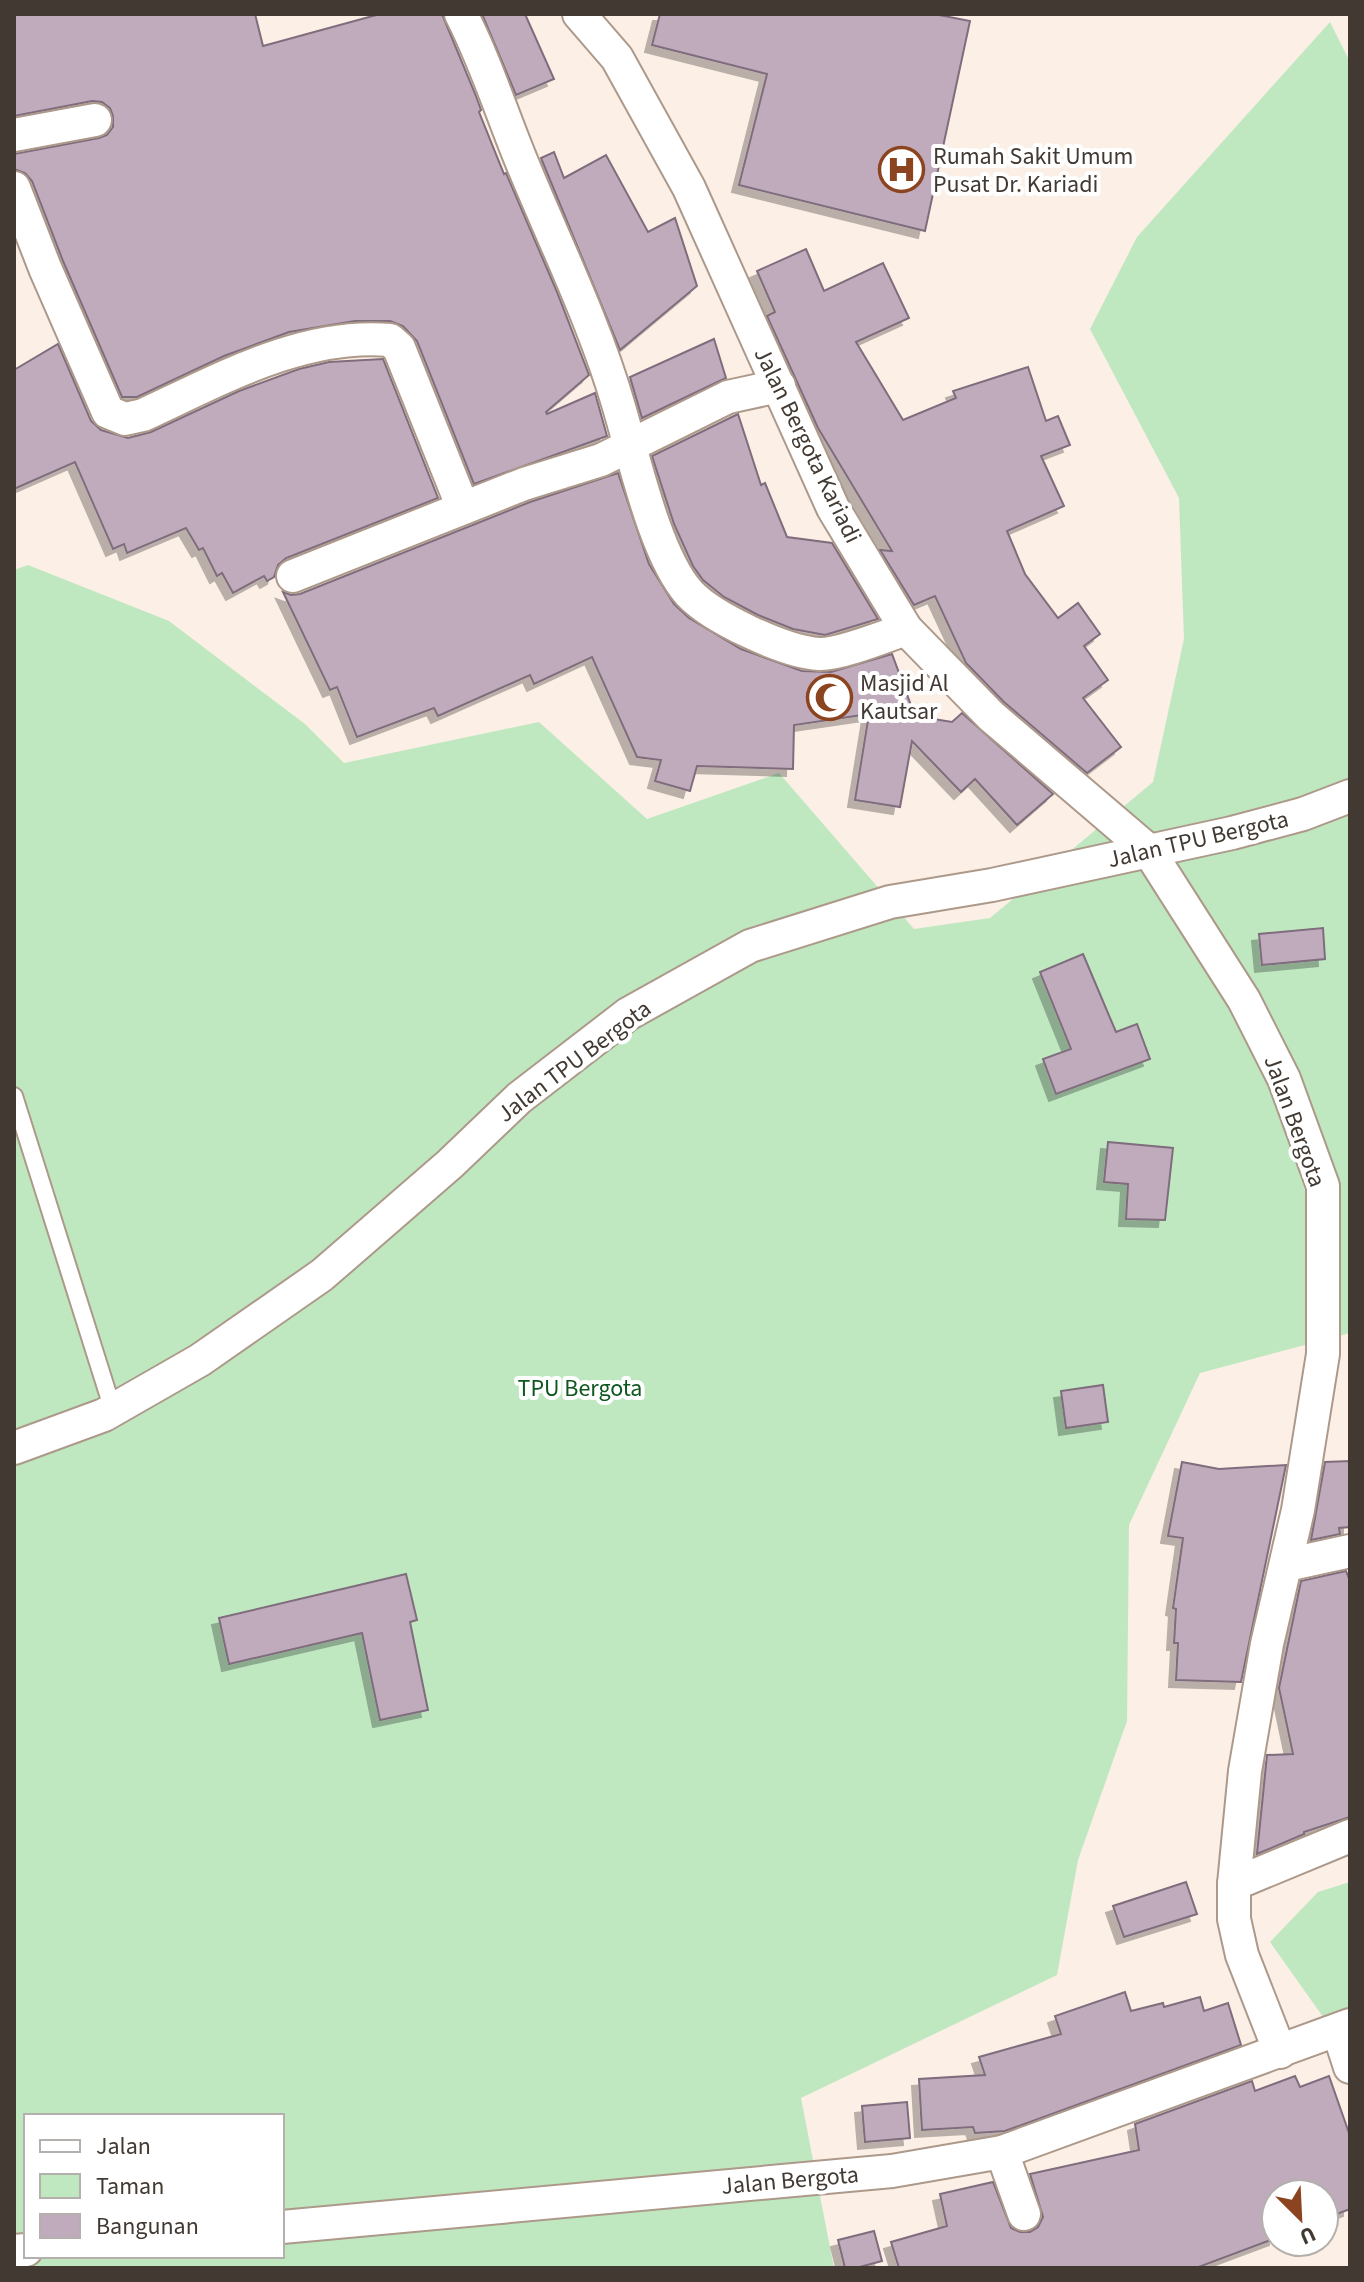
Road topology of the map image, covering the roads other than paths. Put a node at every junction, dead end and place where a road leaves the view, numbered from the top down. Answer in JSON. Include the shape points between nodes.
{"nodes":[{"id":1,"x":461,"y":14,"type":"edge"},
{"id":2,"x":579,"y":14,"type":"edge"},
{"id":3,"x":95,"y":120,"type":"dead end"},
{"id":4,"x":14,"y":135,"type":"edge"},
{"id":5,"x":14,"y":188,"type":"edge"},
{"id":6,"x":779,"y":386,"type":"junction"},
{"id":7,"x":628,"y":446,"type":"junction"},
{"id":8,"x":463,"y":508,"type":"junction"},
{"id":9,"x":293,"y":576,"type":"dead end"},
{"id":10,"x":906,"y":629,"type":"junction"},
{"id":11,"x":1350,"y":796,"type":"edge"},
{"id":12,"x":1149,"y":851,"type":"junction"},
{"id":13,"x":14,"y":1096,"type":"edge"},
{"id":14,"x":113,"y":1410,"type":"junction"},
{"id":15,"x":14,"y":1448,"type":"edge"},
{"id":16,"x":1350,"y":1551,"type":"edge"},
{"id":17,"x":1286,"y":1565,"type":"junction"},
{"id":18,"x":1350,"y":1836,"type":"edge"},
{"id":19,"x":1234,"y":1884,"type":"junction"},
{"id":20,"x":1344,"y":2028,"type":"edge"},
{"id":21,"x":1280,"y":2052,"type":"junction"},
{"id":22,"x":1350,"y":2067,"type":"edge"},
{"id":23,"x":1002,"y":2152,"type":"junction"},
{"id":24,"x":1024,"y":2214,"type":"dead end"},
{"id":25,"x":284,"y":2227,"type":"edge"}],
"edges":[{"from":1,"to":7,"type":"street","via":[[586,315]]},
{"from":2,"to":6,"type":"street","name":"Jalan Bergota Kariadi","via":[[617,58],[689,188]]},
{"from":3,"to":4,"type":"street"},
{"from":5,"to":8,"type":"street","via":[[108,412],[125,419],[143,415],[280,354],[321,344],[390,340],[399,348]]},
{"from":6,"to":7,"type":"street","via":[[728,397]]},
{"from":6,"to":10,"type":"street","name":"Jalan Bergota Kariadi","via":[[833,508]]},
{"from":7,"to":8,"type":"street"},
{"from":7,"to":10,"type":"street","via":[[664,551],[690,593],[725,618],[788,648],[822,654]]},
{"from":8,"to":9,"type":"street"},
{"from":10,"to":12,"type":"street","name":"Jalan Bergota Kariadi","via":[[991,716]]},
{"from":11,"to":12,"type":"street","name":"Jalan TPU Bergota","via":[[1303,814]]},
{"from":12,"to":14,"type":"street","name":"Jalan TPU Bergota","via":[[890,902],[750,946],[628,1014],[519,1098],[322,1275],[200,1360]]},
{"from":12,"to":17,"type":"street","name":"Jalan Bergota","via":[[1250,1013],[1284,1079],[1323,1186],[1323,1354]]},
{"from":13,"to":14,"type":"lane"},
{"from":14,"to":15,"type":"street","name":"Jalan TPU Bergota"},
{"from":16,"to":17,"type":"street"},
{"from":17,"to":19,"type":"street","name":"Jalan Bergota","via":[[1245,1771]]},
{"from":18,"to":19,"type":"street"},
{"from":19,"to":21,"type":"street","name":"Jalan Bergota","via":[[1242,1955]]},
{"from":20,"to":21,"type":"street","name":"Jalan Bergota"},
{"from":20,"to":22,"type":"street"},
{"from":21,"to":23,"type":"street","name":"Jalan Bergota"},
{"from":23,"to":24,"type":"street"},
{"from":23,"to":25,"type":"street","name":"Jalan Bergota","via":[[892,2171]]}]}
